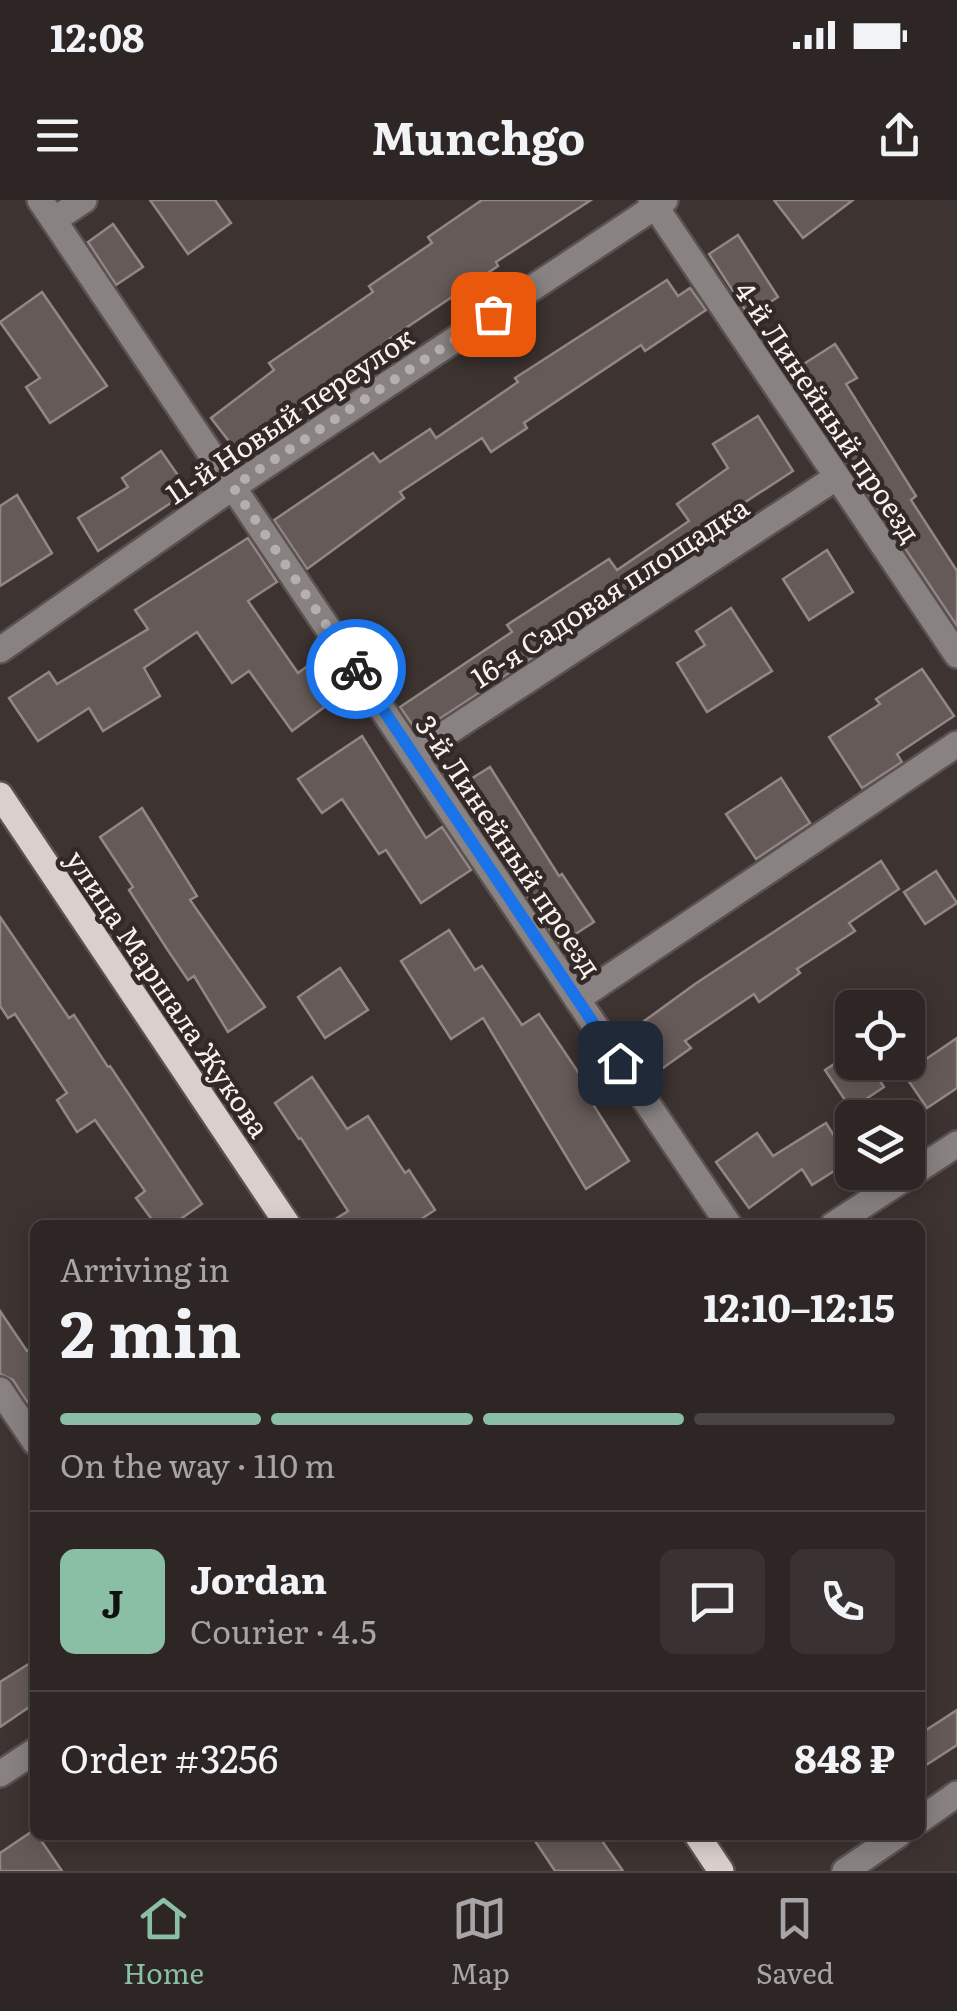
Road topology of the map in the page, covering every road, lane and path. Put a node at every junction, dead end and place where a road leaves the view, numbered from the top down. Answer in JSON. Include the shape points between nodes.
{"nodes":[{"id":1,"x":84,"y":200,"type":"edge"},
{"id":2,"x":657,"y":202,"type":"edge"},
{"id":3,"x":47,"y":210,"type":"edge"},
{"id":4,"x":837,"y":476,"type":"junction"},
{"id":5,"x":233,"y":487,"type":"junction"},
{"id":6,"x":0,"y":650,"type":"edge"},
{"id":7,"x":957,"y":655,"type":"edge"},
{"id":8,"x":957,"y":744,"type":"edge"},
{"id":9,"x":414,"y":755,"type":"junction"},
{"id":10,"x":0,"y":795,"type":"edge"},
{"id":11,"x":577,"y":999,"type":"junction"},
{"id":12,"x":957,"y":1144,"type":"edge"},
{"id":13,"x":285,"y":1220,"type":"edge"},
{"id":14,"x":726,"y":1220,"type":"edge"},
{"id":15,"x":841,"y":1220,"type":"edge"},
{"id":16,"x":0,"y":1390,"type":"edge"},
{"id":17,"x":30,"y":1435,"type":"edge"},
{"id":18,"x":30,"y":1753,"type":"edge"},
{"id":19,"x":0,"y":1774,"type":"edge"},
{"id":20,"x":957,"y":1794,"type":"edge"},
{"id":21,"x":925,"y":1816,"type":"edge"},
{"id":22,"x":700,"y":1840,"type":"edge"},
{"id":23,"x":891,"y":1840,"type":"edge"},
{"id":24,"x":721,"y":1871,"type":"edge"},
{"id":25,"x":845,"y":1871,"type":"edge"}],
"edges":[{"from":1,"to":3,"type":"street"},
{"from":2,"to":4,"type":"street","name":"4-й Линейный проезд"},
{"from":2,"to":5,"type":"street","name":"11-й Новый переулок"},
{"from":3,"to":5,"type":"street","name":"3-й Линейный проезд"},
{"from":4,"to":7,"type":"street","name":"4-й Линейный проезд"},
{"from":4,"to":9,"type":"street","name":"16-я Садовая площадка"},
{"from":5,"to":6,"type":"street","name":"11-й Новый переулок"},
{"from":5,"to":9,"type":"street","name":"3-й Линейный проезд"},
{"from":8,"to":11,"type":"street"},
{"from":9,"to":11,"type":"street","name":"3-й Линейный проезд"},
{"from":10,"to":13,"type":"main road","name":"улица Маршала Жукова"},
{"from":11,"to":14,"type":"street","name":"3-й Линейный проезд"},
{"from":12,"to":15,"type":"street"},
{"from":16,"to":17,"type":"street"},
{"from":18,"to":19,"type":"street"},
{"from":20,"to":21,"type":"street"},
{"from":22,"to":24,"type":"main road"},
{"from":23,"to":25,"type":"street"}]}
